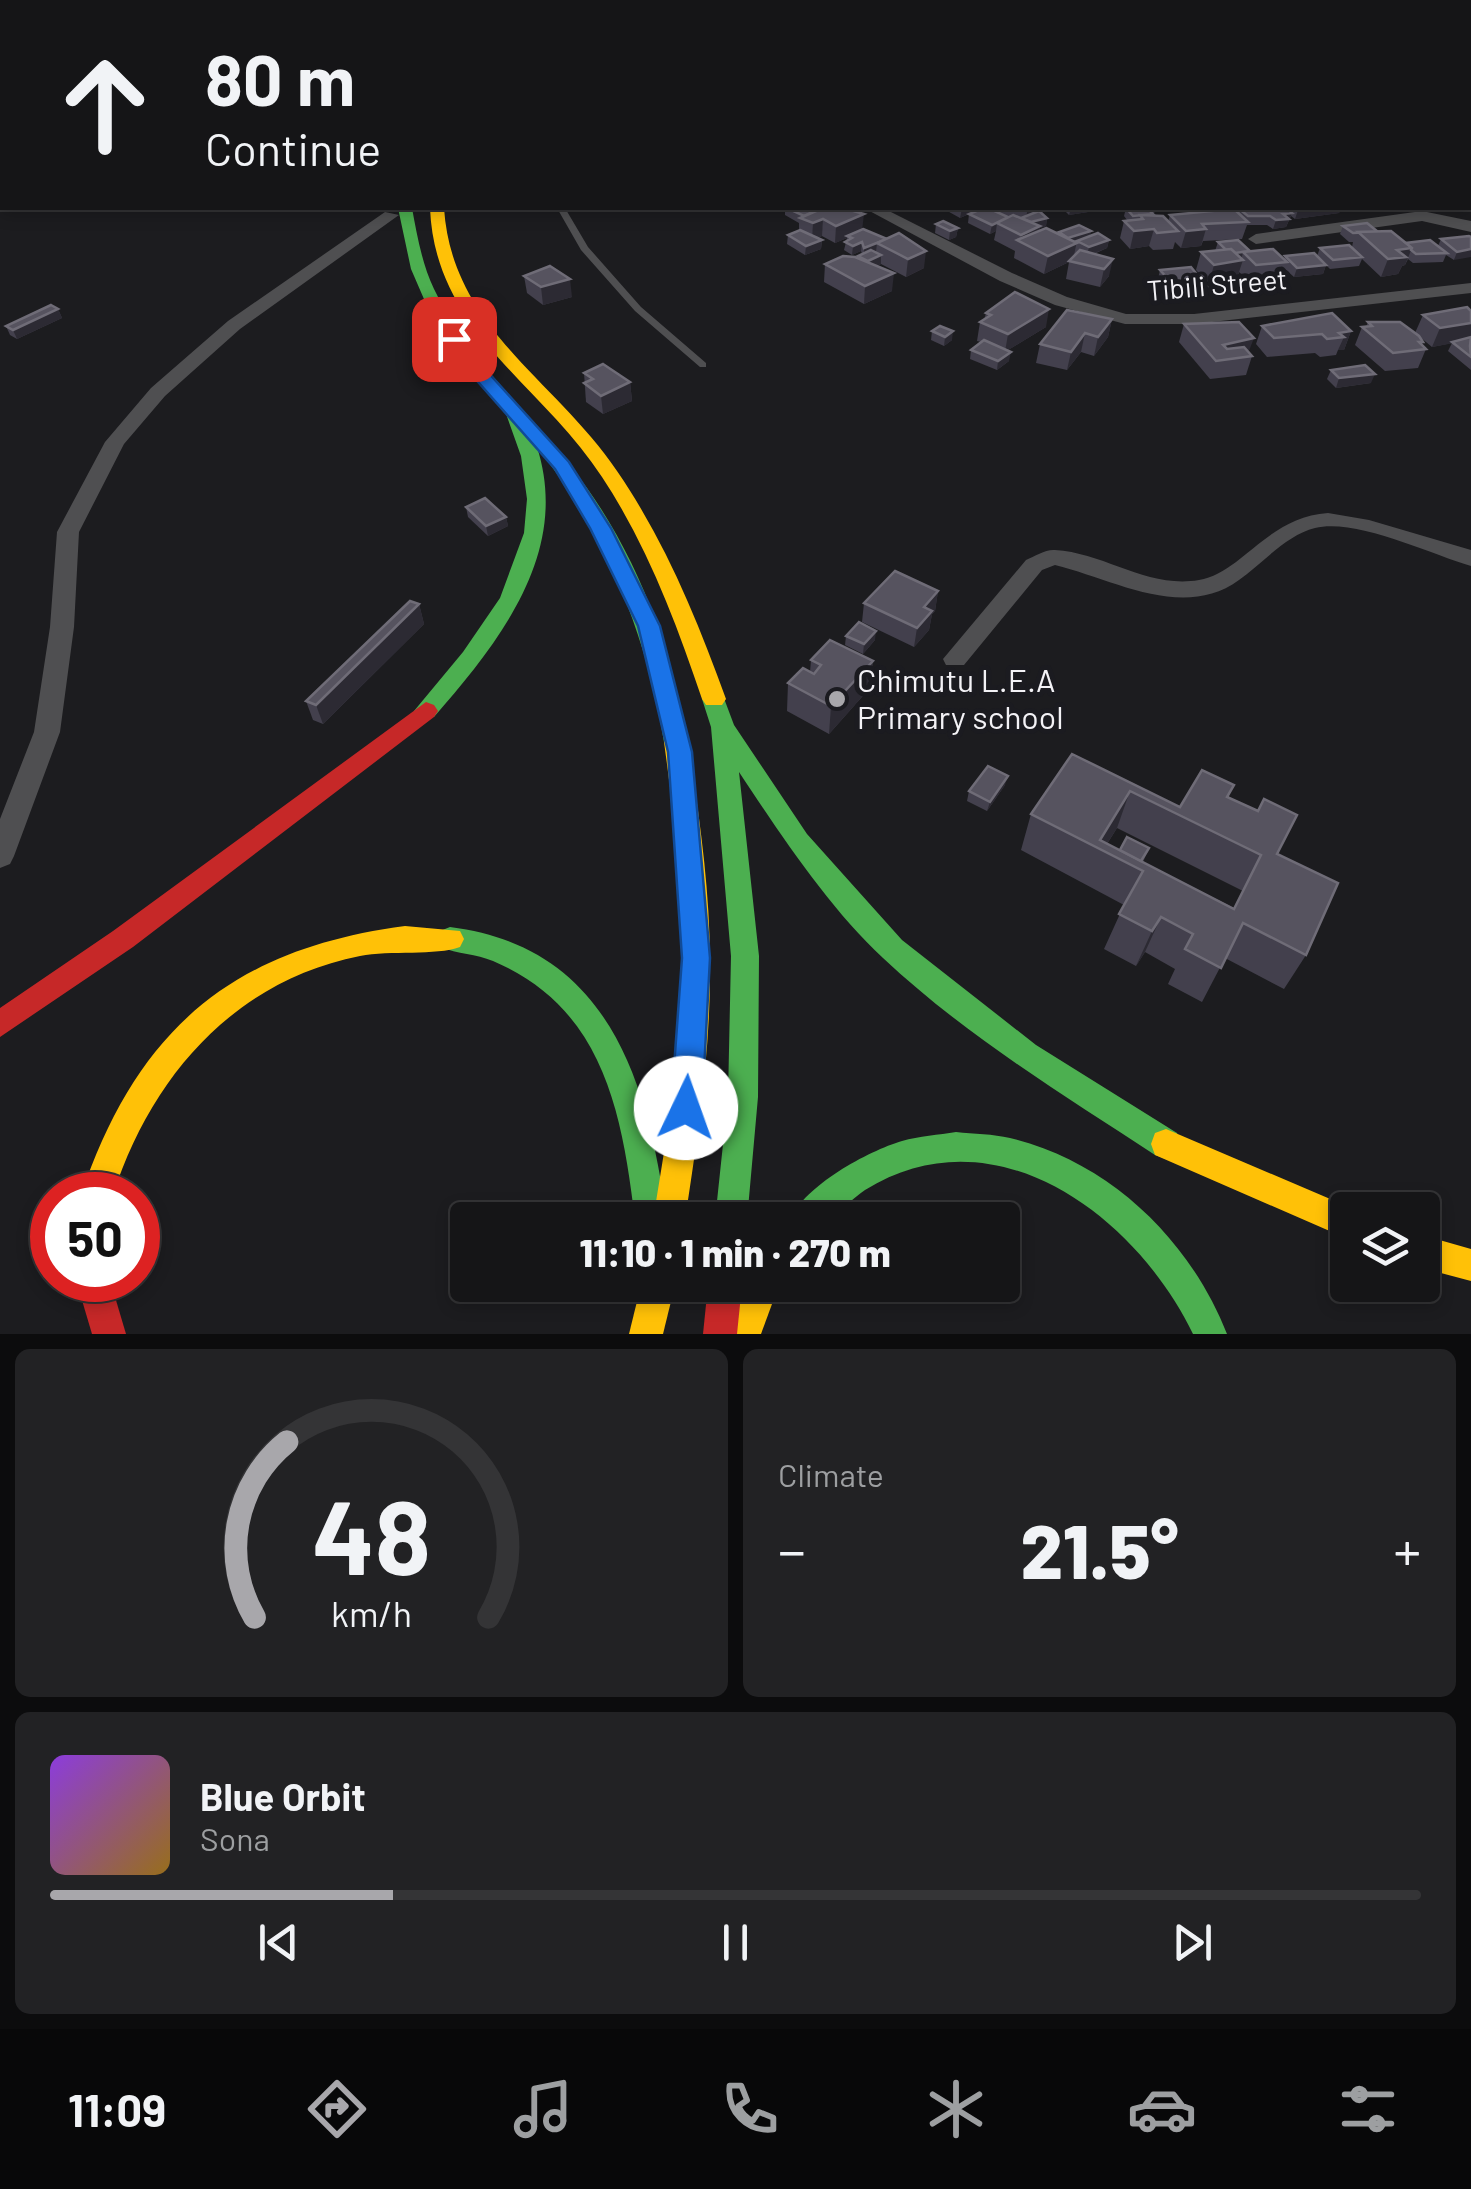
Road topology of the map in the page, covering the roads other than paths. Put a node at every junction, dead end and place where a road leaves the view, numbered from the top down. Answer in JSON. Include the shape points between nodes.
{"nodes":[{"id":1,"x":396,"y":210,"type":"edge"},
{"id":2,"x":437,"y":210,"type":"edge"},
{"id":3,"x":562,"y":210,"type":"edge"},
{"id":4,"x":876,"y":210,"type":"edge"},
{"id":5,"x":1345,"y":210,"type":"edge"},
{"id":6,"x":1471,"y":211,"type":"edge"},
{"id":7,"x":1425,"y":212,"type":"edge"},
{"id":8,"x":1454,"y":220,"type":"junction"},
{"id":9,"x":1364,"y":224,"type":"junction"},
{"id":10,"x":1471,"y":227,"type":"edge"},
{"id":11,"x":1256,"y":239,"type":"dead end"},
{"id":12,"x":1471,"y":288,"type":"edge"},
{"id":13,"x":703,"y":365,"type":"dead end"},
{"id":14,"x":514,"y":411,"type":"junction"},
{"id":15,"x":1471,"y":558,"type":"edge"},
{"id":16,"x":956,"y":659,"type":"dead end"},
{"id":17,"x":723,"y":727,"type":"junction"},
{"id":18,"x":0,"y":856,"type":"edge"},
{"id":19,"x":0,"y":1024,"type":"edge"},
{"id":20,"x":104,"y":1172,"type":"edge"},
{"id":21,"x":649,"y":1202,"type":"edge"},
{"id":22,"x":671,"y":1202,"type":"edge"},
{"id":23,"x":733,"y":1202,"type":"edge"},
{"id":24,"x":822,"y":1202,"type":"edge"},
{"id":25,"x":1330,"y":1215,"type":"edge"},
{"id":26,"x":1440,"y":1256,"type":"edge"},
{"id":27,"x":1471,"y":1265,"type":"edge"},
{"id":28,"x":100,"y":1302,"type":"edge"},
{"id":29,"x":654,"y":1302,"type":"edge"},
{"id":30,"x":723,"y":1302,"type":"edge"},
{"id":31,"x":756,"y":1302,"type":"edge"},
{"id":32,"x":109,"y":1334,"type":"edge"},
{"id":33,"x":646,"y":1334,"type":"edge"},
{"id":34,"x":720,"y":1334,"type":"edge"},
{"id":35,"x":744,"y":1334,"type":"edge"},
{"id":36,"x":1210,"y":1334,"type":"edge"}],
"edges":[{"from":1,"to":14,"type":"main road","via":[[423,284],[470,363]]},
{"from":1,"to":18,"type":"street","via":[[234,325],[158,392],[115,442],[68,532],[47,732]]},
{"from":2,"to":17,"type":"main road","via":[[440,247],[469,312],[606,468],[643,527],[684,610]]},
{"from":3,"to":13,"type":"lane","via":[[584,248],[638,309]]},
{"from":4,"to":12,"type":"street","name":"Tibili Street","via":[[1006,278],[1125,318],[1194,319]]},
{"from":5,"to":9,"type":"street"},
{"from":6,"to":8,"type":"street"},
{"from":7,"to":8,"type":"street"},
{"from":7,"to":9,"type":"street"},
{"from":8,"to":10,"type":"street"},
{"from":9,"to":11,"type":"street"},
{"from":14,"to":19,"type":"main road","via":[[532,465],[537,520],[522,576],[483,646],[419,719]]},
{"from":14,"to":22,"type":"main road","via":[[562,466],[649,626],[680,752],[696,958],[686,1108]]},
{"from":15,"to":16,"type":"street","via":[[1316,520],[1207,588],[1147,584],[1054,556],[1034,565]]},
{"from":17,"to":23,"type":"main road","via":[[746,956]]},
{"from":17,"to":25,"type":"main road","via":[[798,841],[892,949],[1026,1055],[1176,1150]]},
{"from":20,"to":21,"type":"main road","via":[[146,1084],[197,1028],[253,984],[305,958],[409,932],[474,940],[528,965],[577,1002],[610,1047],[638,1121]]},
{"from":24,"to":36,"type":"main road","via":[[834,1189],[886,1164],[939,1147],[991,1148],[1065,1170],[1110,1198],[1163,1250]]},
{"from":26,"to":27,"type":"main road"},
{"from":28,"to":32,"type":"main road"},
{"from":29,"to":33,"type":"main road"},
{"from":30,"to":34,"type":"main road"},
{"from":31,"to":35,"type":"main road"}]}
